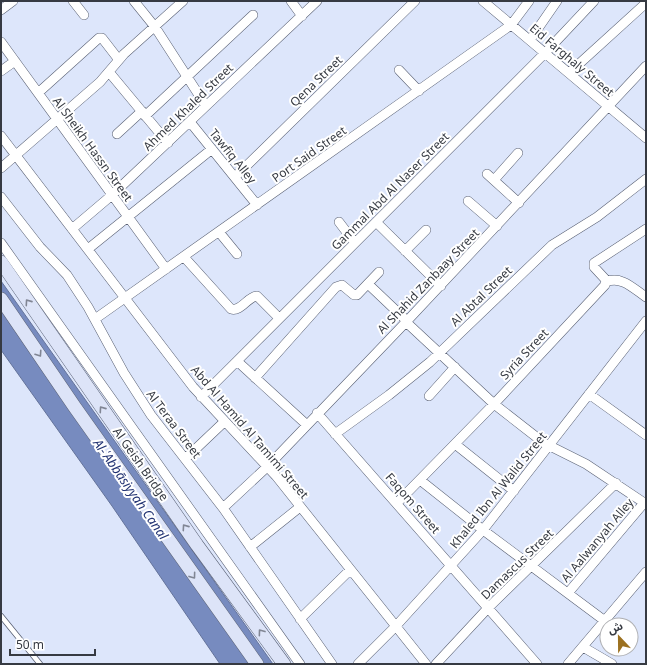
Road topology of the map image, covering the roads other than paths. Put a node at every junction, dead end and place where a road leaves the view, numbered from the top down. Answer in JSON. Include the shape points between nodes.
{"nodes":[{"id":1,"x":13,"y":1,"type":"edge"},
{"id":2,"x":73,"y":1,"type":"edge"},
{"id":3,"x":134,"y":1,"type":"edge"},
{"id":4,"x":183,"y":1,"type":"edge"},
{"id":5,"x":291,"y":1,"type":"edge"},
{"id":6,"x":317,"y":1,"type":"edge"},
{"id":7,"x":415,"y":1,"type":"edge"},
{"id":8,"x":483,"y":1,"type":"edge"},
{"id":9,"x":529,"y":1,"type":"edge"},
{"id":10,"x":557,"y":1,"type":"edge"},
{"id":11,"x":594,"y":1,"type":"edge"},
{"id":12,"x":646,"y":3,"type":"edge"},
{"id":13,"x":1,"y":10,"type":"edge"},
{"id":14,"x":84,"y":15,"type":"dead end"},
{"id":15,"x":253,"y":15,"type":"dead end"},
{"id":16,"x":302,"y":16,"type":"junction"},
{"id":17,"x":511,"y":25,"type":"junction"},
{"id":18,"x":155,"y":27,"type":"junction"},
{"id":19,"x":530,"y":40,"type":"junction"},
{"id":20,"x":1,"y":42,"type":"edge"},
{"id":21,"x":545,"y":53,"type":"junction"},
{"id":22,"x":119,"y":60,"type":"junction"},
{"id":23,"x":15,"y":61,"type":"junction"},
{"id":24,"x":646,"y":66,"type":"edge"},
{"id":25,"x":399,"y":70,"type":"dead end"},
{"id":26,"x":1,"y":71,"type":"edge"},
{"id":27,"x":109,"y":72,"type":"junction"},
{"id":28,"x":569,"y":73,"type":"junction"},
{"id":29,"x":187,"y":77,"type":"junction"},
{"id":30,"x":419,"y":91,"type":"junction"},
{"id":31,"x":38,"y":93,"type":"junction"},
{"id":32,"x":206,"y":106,"type":"junction"},
{"id":33,"x":608,"y":106,"type":"junction"},
{"id":34,"x":143,"y":114,"type":"junction"},
{"id":35,"x":58,"y":120,"type":"junction"},
{"id":36,"x":190,"y":122,"type":"junction"},
{"id":37,"x":117,"y":134,"type":"dead end"},
{"id":38,"x":1,"y":136,"type":"edge"},
{"id":39,"x":646,"y":138,"type":"edge"},
{"id":40,"x":168,"y":143,"type":"junction"},
{"id":41,"x":212,"y":149,"type":"junction"},
{"id":42,"x":518,"y":153,"type":"dead end"},
{"id":43,"x":17,"y":156,"type":"junction"},
{"id":44,"x":1,"y":168,"type":"edge"},
{"id":45,"x":487,"y":174,"type":"dead end"},
{"id":46,"x":235,"y":177,"type":"junction"},
{"id":47,"x":646,"y":179,"type":"edge"},
{"id":48,"x":494,"y":180,"type":"junction"},
{"id":49,"x":112,"y":195,"type":"junction"},
{"id":50,"x":1,"y":197,"type":"edge"},
{"id":51,"x":468,"y":201,"type":"dead end"},
{"id":52,"x":519,"y":203,"type":"junction"},
{"id":53,"x":257,"y":205,"type":"junction"},
{"id":54,"x":128,"y":216,"type":"junction"},
{"id":55,"x":339,"y":222,"type":"dead end"},
{"id":56,"x":376,"y":222,"type":"junction"},
{"id":57,"x":497,"y":226,"type":"junction"},
{"id":58,"x":72,"y":229,"type":"junction"},
{"id":59,"x":646,"y":229,"type":"edge"},
{"id":60,"x":426,"y":230,"type":"dead end"},
{"id":61,"x":219,"y":232,"type":"junction"},
{"id":62,"x":355,"y":242,"type":"junction"},
{"id":63,"x":1,"y":243,"type":"edge"},
{"id":64,"x":88,"y":249,"type":"junction"},
{"id":65,"x":405,"y":251,"type":"junction"},
{"id":66,"x":237,"y":254,"type":"dead end"},
{"id":67,"x":184,"y":257,"type":"junction"},
{"id":68,"x":1,"y":262,"type":"edge"},
{"id":69,"x":166,"y":269,"type":"junction"},
{"id":70,"x":379,"y":272,"type":"dead end"},
{"id":71,"x":606,"y":282,"type":"junction"},
{"id":72,"x":368,"y":284,"type":"junction"},
{"id":73,"x":441,"y":286,"type":"junction"},
{"id":74,"x":646,"y":297,"type":"edge"},
{"id":75,"x":126,"y":298,"type":"junction"},
{"id":76,"x":1,"y":299,"type":"edge"},
{"id":77,"x":279,"y":318,"type":"junction"},
{"id":78,"x":95,"y":319,"type":"junction"},
{"id":79,"x":646,"y":321,"type":"edge"},
{"id":80,"x":407,"y":322,"type":"junction"},
{"id":81,"x":440,"y":353,"type":"junction"},
{"id":82,"x":237,"y":361,"type":"junction"},
{"id":83,"x":455,"y":367,"type":"junction"},
{"id":84,"x":255,"y":378,"type":"junction"},
{"id":85,"x":589,"y":394,"type":"junction"},
{"id":86,"x":429,"y":396,"type":"dead end"},
{"id":87,"x":201,"y":397,"type":"junction"},
{"id":88,"x":494,"y":404,"type":"junction"},
{"id":89,"x":317,"y":413,"type":"junction"},
{"id":90,"x":224,"y":422,"type":"junction"},
{"id":91,"x":307,"y":424,"type":"junction"},
{"id":92,"x":335,"y":434,"type":"junction"},
{"id":93,"x":646,"y":435,"type":"edge"},
{"id":94,"x":455,"y":444,"type":"junction"},
{"id":95,"x":550,"y":446,"type":"junction"},
{"id":96,"x":185,"y":459,"type":"junction"},
{"id":97,"x":267,"y":467,"type":"junction"},
{"id":98,"x":420,"y":480,"type":"junction"},
{"id":99,"x":616,"y":483,"type":"junction"},
{"id":100,"x":514,"y":491,"type":"junction"},
{"id":101,"x":397,"y":503,"type":"junction"},
{"id":102,"x":645,"y":504,"type":"edge"},
{"id":103,"x":300,"y":507,"type":"junction"},
{"id":104,"x":223,"y":508,"type":"junction"},
{"id":105,"x":483,"y":530,"type":"junction"},
{"id":106,"x":250,"y":547,"type":"junction"},
{"id":107,"x":452,"y":566,"type":"junction"},
{"id":108,"x":533,"y":566,"type":"junction"},
{"id":109,"x":350,"y":570,"type":"junction"},
{"id":110,"x":646,"y":572,"type":"edge"},
{"id":111,"x":568,"y":593,"type":"junction"},
{"id":112,"x":488,"y":608,"type":"junction"},
{"id":113,"x":1,"y":616,"type":"edge"},
{"id":114,"x":600,"y":617,"type":"edge"},
{"id":115,"x":608,"y":617,"type":"edge"},
{"id":116,"x":300,"y":619,"type":"junction"},
{"id":117,"x":395,"y":627,"type":"junction"},
{"id":118,"x":599,"y":628,"type":"edge"},
{"id":119,"x":583,"y":646,"type":"junction"},
{"id":120,"x":40,"y":664,"type":"edge"},
{"id":121,"x":257,"y":664,"type":"edge"},
{"id":122,"x":284,"y":664,"type":"edge"},
{"id":123,"x":300,"y":664,"type":"edge"},
{"id":124,"x":332,"y":664,"type":"edge"},
{"id":125,"x":358,"y":664,"type":"edge"},
{"id":126,"x":426,"y":664,"type":"edge"},
{"id":127,"x":436,"y":664,"type":"edge"},
{"id":128,"x":537,"y":664,"type":"edge"},
{"id":129,"x":568,"y":664,"type":"edge"},
{"id":130,"x":612,"y":664,"type":"edge"}],
"edges":[{"from":1,"to":13,"type":"street"},
{"from":2,"to":14,"type":"street"},
{"from":3,"to":18,"type":"street"},
{"from":4,"to":18,"type":"street"},
{"from":5,"to":16,"type":"street"},
{"from":6,"to":16,"type":"street","name":"Ahmed Khaled Street"},
{"from":7,"to":46,"type":"street","name":"Qena Street"},
{"from":8,"to":17,"type":"street","name":"Eid Farghaly Street"},
{"from":9,"to":17,"type":"street","name":"Port Said Street"},
{"from":10,"to":19,"type":"street"},
{"from":11,"to":21,"type":"street","name":"Gammal Abd Al Naser Street"},
{"from":12,"to":28,"type":"street"},
{"from":15,"to":29,"type":"street"},
{"from":16,"to":32,"type":"street","name":"Ahmed Khaled Street"},
{"from":17,"to":19,"type":"street","name":"Eid Farghaly Street"},
{"from":17,"to":30,"type":"street","name":"Port Said Street"},
{"from":18,"to":22,"type":"street"},
{"from":18,"to":29,"type":"street"},
{"from":19,"to":21,"type":"street","name":"Eid Farghaly Street"},
{"from":20,"to":23,"type":"street","name":"Al Sheikh Hassn Street"},
{"from":21,"to":28,"type":"street","name":"Eid Farghaly Street"},
{"from":21,"to":56,"type":"street","name":"Gammal Abd Al Naser Street"},
{"from":22,"to":27,"type":"street"},
{"from":22,"to":31,"type":"street","via":[[102,38],[99,38]]},
{"from":23,"to":26,"type":"street"},
{"from":23,"to":31,"type":"street","name":"Al Sheikh Hassn Street"},
{"from":24,"to":33,"type":"street","name":"Al Shahid Zanbaay Street"},
{"from":25,"to":30,"type":"street"},
{"from":27,"to":34,"type":"street"},
{"from":27,"to":35,"type":"street"},
{"from":28,"to":33,"type":"street","name":"Eid Farghaly Street"},
{"from":29,"to":32,"type":"street"},
{"from":29,"to":34,"type":"street"},
{"from":30,"to":53,"type":"street","name":"Port Said Street"},
{"from":31,"to":35,"type":"street","name":"Al Sheikh Hassn Street"},
{"from":32,"to":36,"type":"street","name":"Ahmed Khaled Street"},
{"from":33,"to":39,"type":"street","name":"Eid Farghaly Street"},
{"from":33,"to":52,"type":"street","name":"Al Shahid Zanbaay Street"},
{"from":34,"to":37,"type":"street"},
{"from":34,"to":40,"type":"street"},
{"from":35,"to":43,"type":"street"},
{"from":35,"to":49,"type":"street","name":"Al Sheikh Hassn Street"},
{"from":36,"to":40,"type":"street","name":"Ahmed Khaled Street"},
{"from":36,"to":41,"type":"street","name":"Tawfiq Alley"},
{"from":38,"to":43,"type":"street","name":"Abd Al Hamid Al Tamimi Street"},
{"from":40,"to":49,"type":"street","name":"Ahmed Khaled Street"},
{"from":41,"to":46,"type":"street","name":"Tawfiq Alley"},
{"from":41,"to":54,"type":"street"},
{"from":42,"to":48,"type":"street"},
{"from":43,"to":44,"type":"street"},
{"from":43,"to":58,"type":"street","name":"Abd Al Hamid Al Tamimi Street"},
{"from":45,"to":48,"type":"street"},
{"from":46,"to":53,"type":"street","name":"Tawfiq Alley"},
{"from":47,"to":81,"type":"street","name":"Al Abtal Street","via":[[597,217],[552,245]]},
{"from":48,"to":52,"type":"street"},
{"from":49,"to":54,"type":"street","name":"Al Sheikh Hassn Street"},
{"from":49,"to":58,"type":"street","name":"Ahmed Khaled Street"},
{"from":50,"to":78,"type":"street","name":"Al Teraa Street","via":[[40,246],[64,271]]},
{"from":51,"to":57,"type":"street"},
{"from":52,"to":57,"type":"street","name":"Al Shahid Zanbaay Street"},
{"from":53,"to":61,"type":"street","name":"Port Said Street"},
{"from":54,"to":64,"type":"street"},
{"from":54,"to":69,"type":"street","name":"Al Sheikh Hassn Street"},
{"from":55,"to":62,"type":"street"},
{"from":56,"to":62,"type":"street","name":"Gammal Abd Al Naser Street"},
{"from":56,"to":65,"type":"street"},
{"from":57,"to":73,"type":"street","name":"Al Shahid Zanbaay Street"},
{"from":58,"to":64,"type":"street","name":"Abd Al Hamid Al Tamimi Street"},
{"from":59,"to":71,"type":"street","via":[[594,263],[594,267]]},
{"from":60,"to":65,"type":"street"},
{"from":61,"to":66,"type":"street"},
{"from":61,"to":67,"type":"street","name":"Port Said Street"},
{"from":62,"to":77,"type":"street","name":"Gammal Abd Al Naser Street"},
{"from":63,"to":123,"type":"street"},
{"from":64,"to":75,"type":"street","name":"Abd Al Hamid Al Tamimi Street"},
{"from":65,"to":73,"type":"street"},
{"from":67,"to":69,"type":"street","name":"Port Said Street"},
{"from":67,"to":77,"type":"street","via":[[231,309],[237,309],[253,296],[257,296]]},
{"from":122,"to":68,"type":"main road","name":"Al Geish Bridge","one_way":true,"via":[[197,545]]},
{"from":69,"to":75,"type":"street","name":"Port Said Street"},
{"from":70,"to":72,"type":"street"},
{"from":71,"to":74,"type":"street","via":[[618,280]]},
{"from":71,"to":88,"type":"street","name":"Syria Street"},
{"from":72,"to":80,"type":"street"},
{"from":72,"to":84,"type":"street","via":[[355,296],[342,285],[336,287]]},
{"from":73,"to":80,"type":"street","name":"Al Shahid Zanbaay Street"},
{"from":75,"to":78,"type":"street","name":"Port Said Street"},
{"from":75,"to":87,"type":"street","name":"Abd Al Hamid Al Tamimi Street"},
{"from":76,"to":121,"type":"main road","name":"Al Geish Bridge","one_way":true},
{"from":77,"to":82,"type":"street","name":"Gammal Abd Al Naser Street"},
{"from":78,"to":96,"type":"street","name":"Al Teraa Street","via":[[137,394]]},
{"from":79,"to":85,"type":"street","name":"Khaled Ibn Al Walid Street"},
{"from":80,"to":81,"type":"street"},
{"from":80,"to":89,"type":"street","name":"Al Shahid Zanbaay Street"},
{"from":81,"to":83,"type":"street"},
{"from":81,"to":92,"type":"street","name":"Al Abtal Street","via":[[389,395]]},
{"from":82,"to":84,"type":"street"},
{"from":82,"to":87,"type":"street","name":"Gammal Abd Al Naser Street"},
{"from":83,"to":86,"type":"street"},
{"from":83,"to":88,"type":"street"},
{"from":84,"to":91,"type":"street"},
{"from":85,"to":93,"type":"street"},
{"from":85,"to":95,"type":"street","name":"Khaled Ibn Al Walid Street"},
{"from":87,"to":90,"type":"street","name":"Abd Al Hamid Al Tamimi Street"},
{"from":88,"to":94,"type":"street","name":"Syria Street"},
{"from":88,"to":95,"type":"street"},
{"from":89,"to":91,"type":"street","name":"Al Shahid Zanbaay Street"},
{"from":89,"to":92,"type":"street","name":"Faqom Street"},
{"from":90,"to":96,"type":"street"},
{"from":90,"to":97,"type":"street","name":"Abd Al Hamid Al Tamimi Street"},
{"from":91,"to":97,"type":"street","name":"Al Shahid Zanbaay Street"},
{"from":92,"to":101,"type":"street","name":"Faqom Street"},
{"from":94,"to":98,"type":"street","name":"Syria Street"},
{"from":94,"to":100,"type":"street"},
{"from":95,"to":99,"type":"street"},
{"from":95,"to":100,"type":"street","name":"Khaled Ibn Al Walid Street"},
{"from":96,"to":104,"type":"street","name":"Al Teraa Street"},
{"from":97,"to":103,"type":"street","name":"Abd Al Hamid Al Tamimi Street"},
{"from":97,"to":104,"type":"street","name":"Al Shahid Zanbaay Street"},
{"from":98,"to":101,"type":"street","name":"Syria Street"},
{"from":98,"to":105,"type":"street"},
{"from":99,"to":102,"type":"street"},
{"from":99,"to":108,"type":"street","name":"Damascus Street"},
{"from":100,"to":105,"type":"street","name":"Khaled Ibn Al Walid Street"},
{"from":101,"to":107,"type":"street","name":"Faqom Street"},
{"from":102,"to":111,"type":"street","name":"Al Aalwanyah Alley"},
{"from":103,"to":106,"type":"street"},
{"from":103,"to":109,"type":"street","name":"Abd Al Hamid Al Tamimi Street"},
{"from":104,"to":106,"type":"street","name":"Al Teraa Street"},
{"from":105,"to":107,"type":"street","name":"Khaled Ibn Al Walid Street"},
{"from":105,"to":108,"type":"street"},
{"from":106,"to":116,"type":"street","name":"Al Teraa Street"},
{"from":107,"to":112,"type":"street","name":"Faqom Street"},
{"from":107,"to":117,"type":"street","name":"Khaled Ibn Al Walid Street"},
{"from":108,"to":111,"type":"street"},
{"from":108,"to":112,"type":"street","name":"Damascus Street"},
{"from":109,"to":116,"type":"street"},
{"from":109,"to":117,"type":"street","name":"Abd Al Hamid Al Tamimi Street"},
{"from":110,"to":115,"type":"street"},
{"from":111,"to":114,"type":"street"},
{"from":112,"to":127,"type":"street","name":"Damascus Street"},
{"from":112,"to":128,"type":"street","name":"Faqom Street"},
{"from":113,"to":120,"type":"lane"},
{"from":116,"to":124,"type":"street","name":"Al Teraa Street"},
{"from":117,"to":125,"type":"street","name":"Khaled Ibn Al Walid Street"},
{"from":117,"to":126,"type":"street","name":"Abd Al Hamid Al Tamimi Street"},
{"from":118,"to":119,"type":"street"},
{"from":119,"to":129,"type":"street"},
{"from":119,"to":130,"type":"street"}]}
